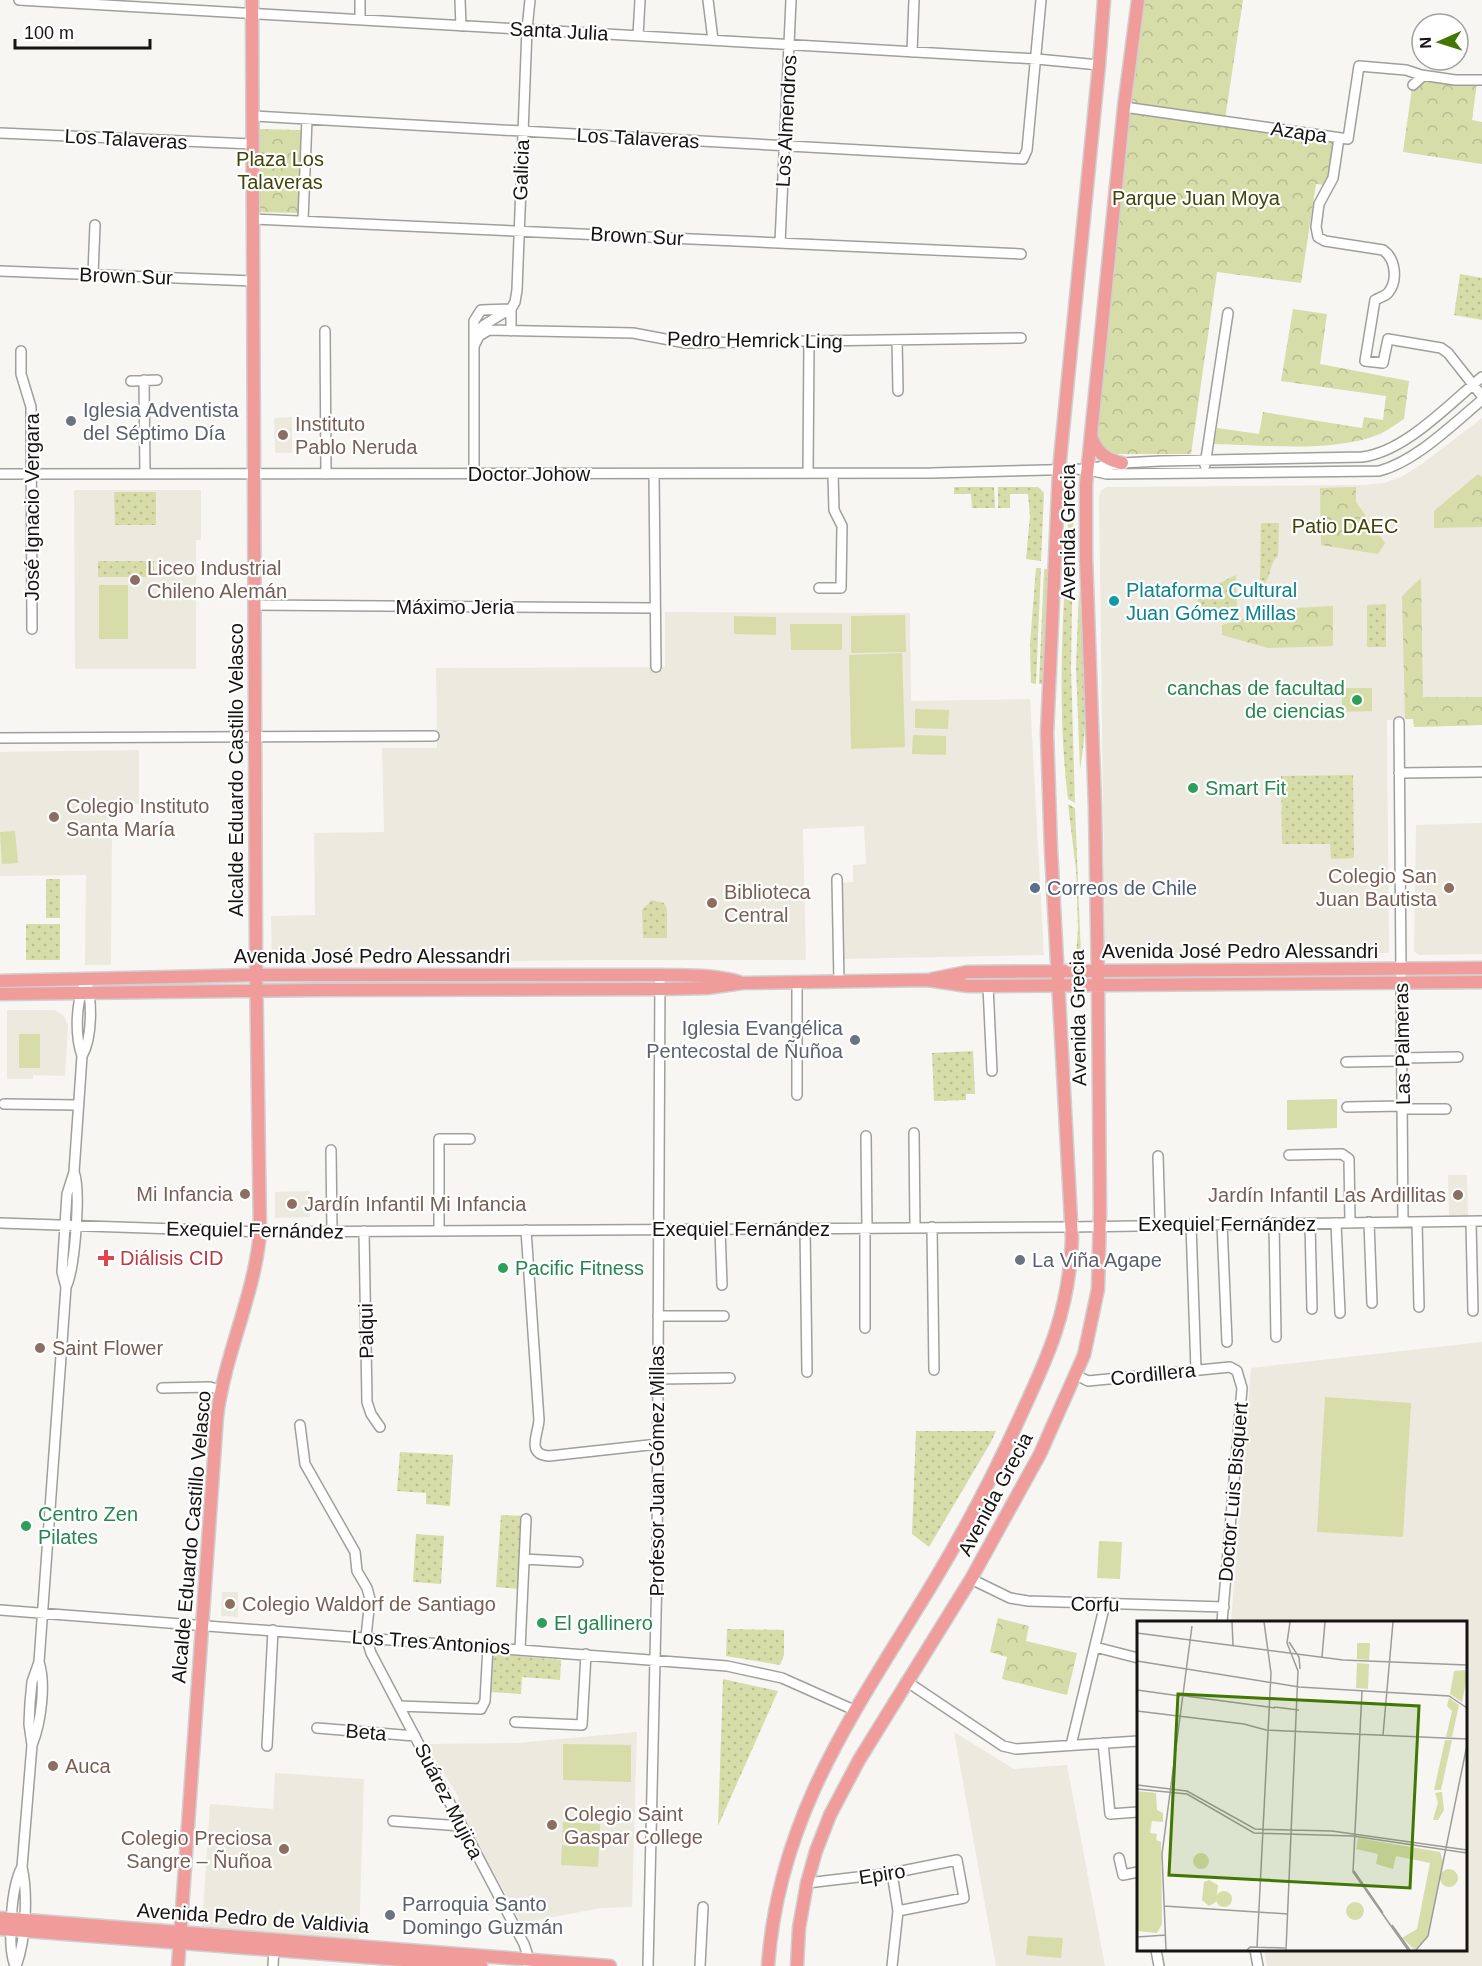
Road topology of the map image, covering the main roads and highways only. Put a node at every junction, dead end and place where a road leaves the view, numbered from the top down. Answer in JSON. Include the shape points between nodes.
{"nodes":[{"id":1,"x":252,"y":0,"type":"edge"},
{"id":2,"x":1104,"y":0,"type":"edge"},
{"id":3,"x":1138,"y":0,"type":"edge"},
{"id":4,"x":1090,"y":434,"type":"junction"},
{"id":5,"x":1122,"y":463,"type":"road end"},
{"id":6,"x":1482,"y":968,"type":"edge"},
{"id":7,"x":1058,"y":972,"type":"junction"},
{"id":8,"x":1098,"y":972,"type":"junction"},
{"id":9,"x":256,"y":975,"type":"junction"},
{"id":10,"x":927,"y":980,"type":"junction"},
{"id":11,"x":0,"y":981,"type":"edge"},
{"id":12,"x":1482,"y":982,"type":"edge"},
{"id":13,"x":743,"y":983,"type":"junction"},
{"id":14,"x":1059,"y":985,"type":"junction"},
{"id":15,"x":1098,"y":985,"type":"junction"},
{"id":16,"x":257,"y":991,"type":"junction"},
{"id":17,"x":0,"y":994,"type":"edge"},
{"id":18,"x":12,"y":1924,"type":"edge"},
{"id":19,"x":180,"y":1937,"type":"junction"},
{"id":20,"x":274,"y":1944,"type":"junction"},
{"id":21,"x":406,"y":1963,"type":"edge"},
{"id":22,"x":528,"y":1963,"type":"edge"},
{"id":23,"x":178,"y":1966,"type":"edge"},
{"id":24,"x":481,"y":1966,"type":"edge"},
{"id":25,"x":610,"y":1966,"type":"edge"},
{"id":26,"x":768,"y":1966,"type":"edge"},
{"id":27,"x":797,"y":1966,"type":"edge"}],
"edges":[{"from":1,"to":9,"type":"main road","name":"Alcalde Eduardo Castillo Velasco"},
{"from":2,"to":7,"type":"main road","name":"Avenida Grecia","via":[[1059,470],[1047,733]]},
{"from":3,"to":4,"type":"main road","name":"Avenida Grecia"},
{"from":4,"to":5,"type":"main road","via":[[1101,453]]},
{"from":4,"to":8,"type":"main road","name":"Avenida Grecia","via":[[1086,557]]},
{"from":6,"to":8,"type":"main road","name":"Avenida José Pedro Alessandri"},
{"from":7,"to":8,"type":"main road","name":"Avenida José Pedro Alessandri"},
{"from":7,"to":10,"type":"main road","name":"Avenida José Pedro Alessandri","via":[[967,972]]},
{"from":7,"to":14,"type":"main road","name":"Avenida Grecia"},
{"from":8,"to":15,"type":"main road","name":"Avenida Grecia"},
{"from":9,"to":11,"type":"main road","name":"Avenida José Pedro Alessandri"},
{"from":9,"to":13,"type":"main road","name":"Avenida José Pedro Alessandri","via":[[660,975],[727,978]]},
{"from":9,"to":16,"type":"main road","name":"Alcalde Eduardo Castillo Velasco"},
{"from":10,"to":13,"type":"main road","name":"Avenida José Pedro Alessandri"},
{"from":10,"to":14,"type":"main road","name":"Avenida José Pedro Alessandri","via":[[968,986]]},
{"from":12,"to":15,"type":"main road","name":"Avenida José Pedro Alessandri"},
{"from":13,"to":16,"type":"main road","name":"Avenida José Pedro Alessandri","via":[[661,989]]},
{"from":14,"to":15,"type":"main road","name":"Avenida José Pedro Alessandri"},
{"from":14,"to":26,"type":"main road","name":"Avenida Grecia","via":[[1071,1227],[1071,1261],[1060,1323],[1008,1444],[945,1562],[854,1710],[817,1779],[789,1853],[775,1907]]},
{"from":15,"to":27,"type":"main road","name":"Avenida Grecia","via":[[1100,1225],[1098,1289],[1090,1331],[1076,1375],[1040,1454],[971,1579],[837,1800],[807,1883]]},
{"from":16,"to":17,"type":"main road","name":"Avenida José Pedro Alessandri"},
{"from":16,"to":19,"type":"main road","name":"Alcalde Eduardo Castillo Velasco","via":[[260,1232],[216,1424]]},
{"from":18,"to":19,"type":"main road","name":"Avenida Pedro de Valdivia"},
{"from":19,"to":20,"type":"main road","name":"Avenida Pedro de Valdivia"},
{"from":19,"to":23,"type":"main road","name":"Alcalde Eduardo Castillo Velasco"},
{"from":20,"to":21,"type":"main road","name":"Avenida Pedro de Valdivia"},
{"from":20,"to":22,"type":"main road","name":"Avenida Pedro de Valdivia"},
{"from":21,"to":24,"type":"main road","name":"Avenida Pedro de Valdivia"},
{"from":22,"to":25,"type":"main road","name":"Avenida Pedro de Valdivia"}]}
